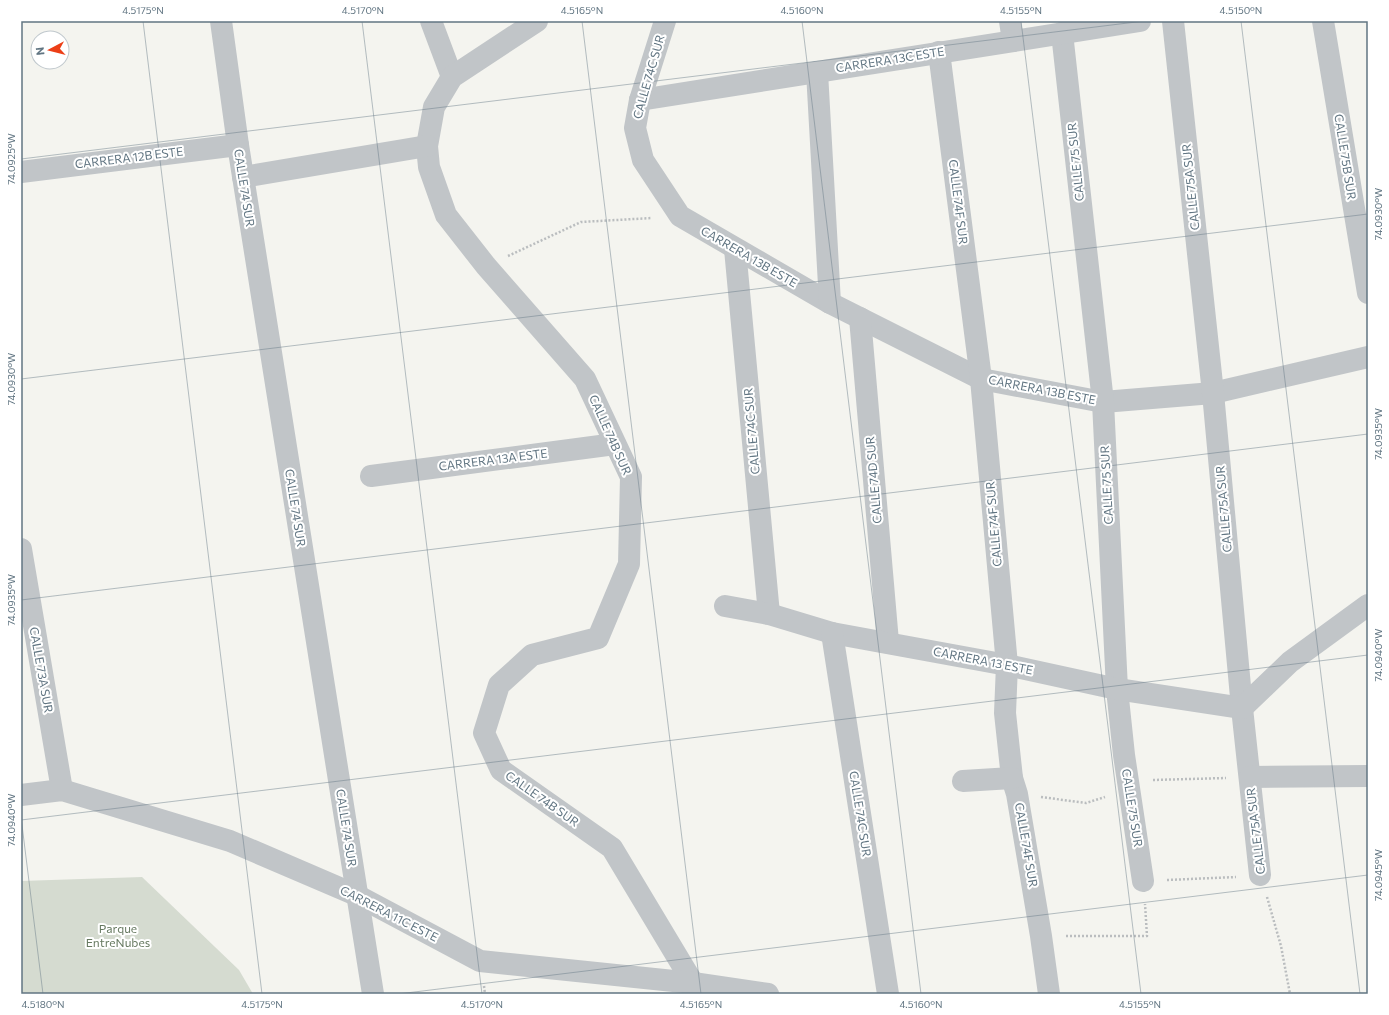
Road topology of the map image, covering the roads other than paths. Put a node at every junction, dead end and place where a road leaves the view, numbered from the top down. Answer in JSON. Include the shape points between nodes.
{"nodes":[{"id":1,"x":221,"y":21,"type":"edge"},
{"id":2,"x":431,"y":21,"type":"edge"},
{"id":3,"x":537,"y":21,"type":"edge"},
{"id":4,"x":665,"y":21,"type":"edge"},
{"id":5,"x":1140,"y":21,"type":"edge"},
{"id":6,"x":1173,"y":21,"type":"edge"},
{"id":7,"x":1323,"y":21,"type":"edge"},
{"id":8,"x":1011,"y":31,"type":"edge"},
{"id":9,"x":1062,"y":33,"type":"junction"},
{"id":10,"x":939,"y":52,"type":"junction"},
{"id":11,"x":818,"y":72,"type":"junction"},
{"id":12,"x":452,"y":77,"type":"junction"},
{"id":13,"x":640,"y":100,"type":"junction"},
{"id":14,"x":238,"y":145,"type":"junction"},
{"id":15,"x":427,"y":146,"type":"junction"},
{"id":16,"x":21,"y":172,"type":"edge"},
{"id":17,"x":243,"y":177,"type":"junction"},
{"id":18,"x":680,"y":216,"type":"joint"},
{"id":19,"x":735,"y":249,"type":"junction"},
{"id":20,"x":1368,"y":293,"type":"edge"},
{"id":21,"x":830,"y":303,"type":"junction"},
{"id":22,"x":860,"y":318,"type":"junction"},
{"id":23,"x":1368,"y":357,"type":"edge"},
{"id":24,"x":981,"y":379,"type":"junction"},
{"id":25,"x":1214,"y":393,"type":"junction"},
{"id":26,"x":1103,"y":402,"type":"junction"},
{"id":27,"x":616,"y":444,"type":"junction"},
{"id":28,"x":371,"y":476,"type":"dead end"},
{"id":29,"x":21,"y":549,"type":"edge"},
{"id":30,"x":1368,"y":605,"type":"edge"},
{"id":31,"x":725,"y":606,"type":"dead end"},
{"id":32,"x":769,"y":614,"type":"junction"},
{"id":33,"x":832,"y":633,"type":"junction"},
{"id":34,"x":888,"y":642,"type":"junction"},
{"id":35,"x":1007,"y":664,"type":"junction"},
{"id":36,"x":1117,"y":689,"type":"junction"},
{"id":37,"x":1242,"y":708,"type":"junction"},
{"id":38,"x":1368,"y":776,"type":"edge"},
{"id":39,"x":1250,"y":778,"type":"junction"},
{"id":40,"x":963,"y":781,"type":"dead end"},
{"id":41,"x":1015,"y":786,"type":"junction"},
{"id":42,"x":62,"y":790,"type":"junction"},
{"id":43,"x":21,"y":795,"type":"edge"},
{"id":44,"x":1260,"y":875,"type":"road end"},
{"id":45,"x":1143,"y":881,"type":"road end"},
{"id":46,"x":356,"y":895,"type":"junction"},
{"id":47,"x":700,"y":988,"type":"edge"},
{"id":48,"x":373,"y":994,"type":"edge"},
{"id":49,"x":768,"y":994,"type":"edge"},
{"id":50,"x":888,"y":994,"type":"edge"},
{"id":51,"x":1049,"y":994,"type":"edge"}],
"edges":[{"from":1,"to":14,"type":"street","name":"CALLE 74 SUR"},
{"from":2,"to":12,"type":"street"},
{"from":3,"to":12,"type":"street","name":"CALLE 74B SUR"},
{"from":4,"to":13,"type":"street","name":"CALLE 74C SUR"},
{"from":5,"to":9,"type":"street","name":"CARRERA 13C ESTE"},
{"from":6,"to":25,"type":"street","name":"CALLE 75A SUR"},
{"from":7,"to":20,"type":"street","name":"CALLE 75B SUR"},
{"from":8,"to":9,"type":"street","name":"CARRERA 13C ESTE"},
{"from":8,"to":10,"type":"street","name":"CARRERA 13C ESTE"},
{"from":9,"to":26,"type":"street","name":"CALLE 75 SUR"},
{"from":10,"to":11,"type":"street","name":"CARRERA 13C ESTE"},
{"from":10,"to":24,"type":"street","name":"CALLE 74F SUR"},
{"from":11,"to":13,"type":"street","name":"CARRERA 13C ESTE"},
{"from":11,"to":21,"type":"street"},
{"from":12,"to":15,"type":"street","name":"CALLE 74B SUR","via":[[434,107]]},
{"from":13,"to":18,"type":"street","name":"CALLE 74C SUR","via":[[635,128],[643,160]]},
{"from":14,"to":16,"type":"street","name":"CARRERA 12B ESTE"},
{"from":14,"to":17,"type":"street","name":"CALLE 74 SUR"},
{"from":15,"to":17,"type":"street"},
{"from":15,"to":27,"type":"street","name":"CALLE 74B SUR","via":[[429,168],[446,215],[486,266],[585,379]]},
{"from":17,"to":46,"type":"street","name":"CALLE 74 SUR"},
{"from":18,"to":19,"type":"street","name":"CARRERA 13B ESTE"},
{"from":19,"to":21,"type":"street","name":"CARRERA 13B ESTE"},
{"from":19,"to":32,"type":"street","name":"CALLE 74C SUR"},
{"from":21,"to":22,"type":"street","name":"CARRERA 13B ESTE"},
{"from":22,"to":24,"type":"street","name":"CARRERA 13B ESTE"},
{"from":22,"to":34,"type":"street","name":"CALLE 74D SUR"},
{"from":23,"to":25,"type":"street","name":"CARRERA 13B ESTE"},
{"from":24,"to":26,"type":"street","name":"CARRERA 13B ESTE"},
{"from":24,"to":35,"type":"street","name":"CALLE 74F SUR"},
{"from":25,"to":26,"type":"street","name":"CARRERA 13B ESTE"},
{"from":25,"to":37,"type":"street","name":"CALLE 75A SUR"},
{"from":26,"to":36,"type":"street","name":"CALLE 75 SUR"},
{"from":27,"to":28,"type":"street","name":"CARRERA 13A ESTE"},
{"from":27,"to":47,"type":"street","name":"CALLE 74B SUR","via":[[630,477],[628,564],[598,638],[532,655],[499,685],[484,733],[501,770],[612,848]]},
{"from":29,"to":42,"type":"street","name":"CALLE 73A SUR"},
{"from":30,"to":37,"type":"street","via":[[1290,662]]},
{"from":31,"to":32,"type":"street","name":"CARRERA 13 ESTE"},
{"from":32,"to":33,"type":"street","name":"CARRERA 13 ESTE"},
{"from":33,"to":34,"type":"street","name":"CARRERA 13 ESTE"},
{"from":33,"to":50,"type":"street","name":"CALLE 74C SUR"},
{"from":34,"to":35,"type":"street","name":"CARRERA 13 ESTE"},
{"from":35,"to":36,"type":"street","name":"CARRERA 13 ESTE"},
{"from":35,"to":41,"type":"street","name":"CALLE 74F SUR","via":[[1005,713]]},
{"from":36,"to":37,"type":"street","name":"CARRERA 13 ESTE"},
{"from":36,"to":45,"type":"street","name":"CALLE 75 SUR"},
{"from":37,"to":39,"type":"street","name":"CALLE 75A SUR"},
{"from":38,"to":39,"type":"street"},
{"from":39,"to":44,"type":"street","name":"CALLE 75A SUR"},
{"from":40,"to":41,"type":"street"},
{"from":41,"to":51,"type":"street","name":"CALLE 74F SUR"},
{"from":42,"to":43,"type":"street","name":"CARRERA 11C ESTE"},
{"from":42,"to":46,"type":"street","name":"CARRERA 11C ESTE","via":[[230,841]]},
{"from":46,"to":47,"type":"street","name":"CARRERA 11C ESTE","via":[[480,962]]},
{"from":46,"to":48,"type":"street","name":"CALLE 74 SUR"},
{"from":47,"to":49,"type":"street","name":"CARRERA 11C ESTE"}]}
